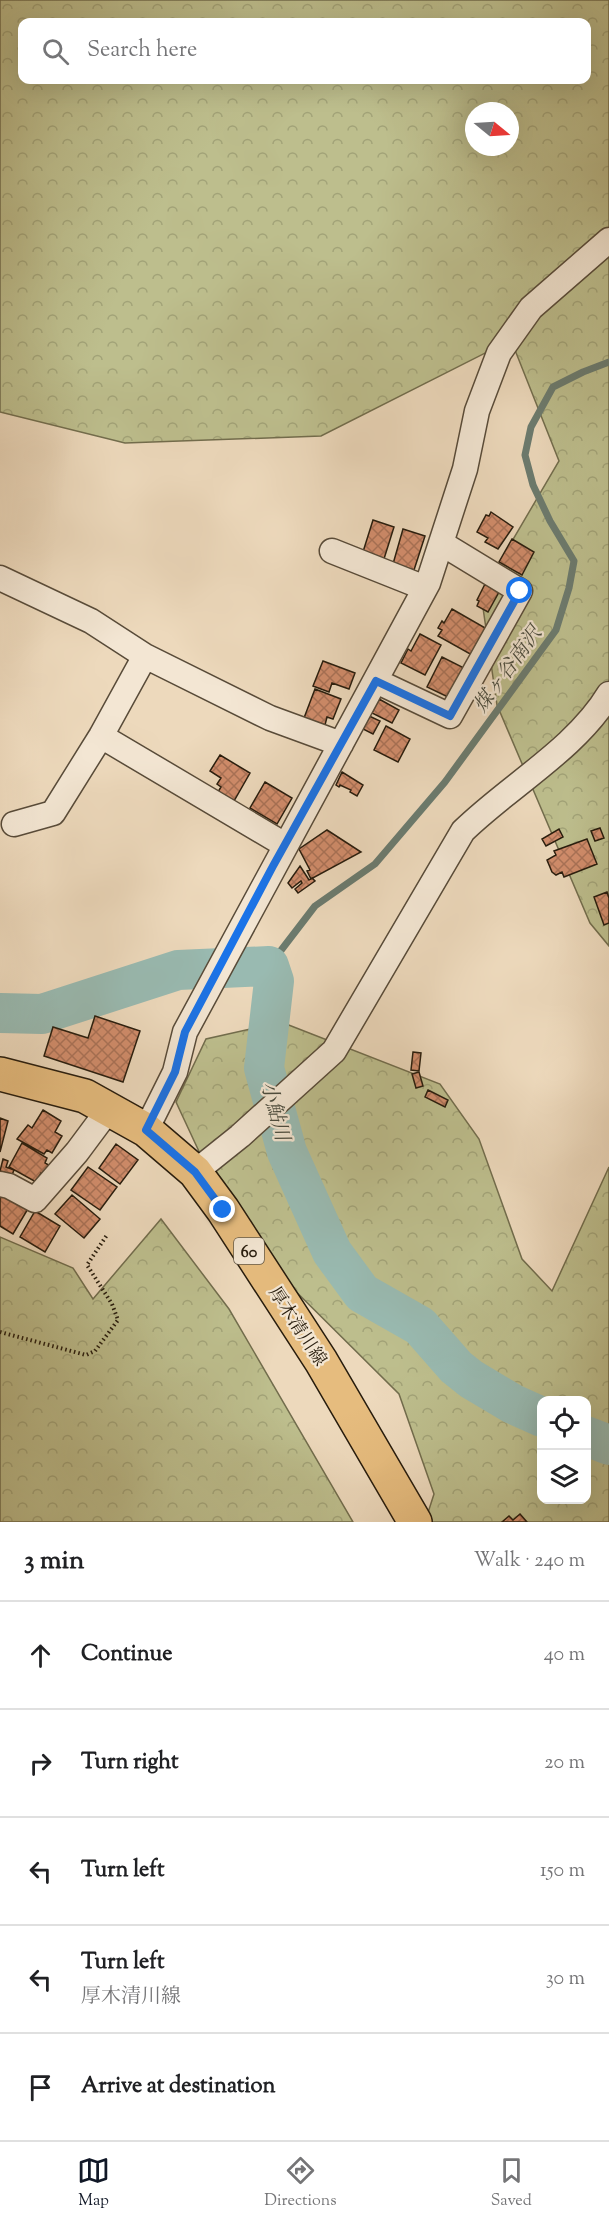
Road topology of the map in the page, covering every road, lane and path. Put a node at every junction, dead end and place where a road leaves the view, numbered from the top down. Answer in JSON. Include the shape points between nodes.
{"nodes":[{"id":1,"x":609,"y":240,"type":"edge"},
{"id":2,"x":441,"y":543,"type":"junction"},
{"id":3,"x":332,"y":551,"type":"dead end"},
{"id":4,"x":0,"y":578,"type":"edge"},
{"id":5,"x":425,"y":588,"type":"junction"},
{"id":6,"x":145,"y":656,"type":"junction"},
{"id":7,"x":376,"y":681,"type":"junction"},
{"id":8,"x":609,"y":694,"type":"edge"},
{"id":9,"x":101,"y":736,"type":"junction"},
{"id":10,"x":341,"y":744,"type":"junction"},
{"id":11,"x":15,"y":824,"type":"dead end"},
{"id":12,"x":285,"y":845,"type":"junction"},
{"id":13,"x":0,"y":1074,"type":"edge"},
{"id":14,"x":109,"y":1109,"type":"junction"},
{"id":15,"x":146,"y":1130,"type":"junction"},
{"id":16,"x":195,"y":1172,"type":"junction"},
{"id":17,"x":0,"y":1184,"type":"edge"},
{"id":18,"x":107,"y":1235,"type":"dead end"},
{"id":19,"x":0,"y":1332,"type":"edge"},
{"id":20,"x":415,"y":1522,"type":"edge"}],
"edges":[{"from":1,"to":2,"type":"street","via":[[531,308],[499,353],[477,411],[465,469]]},
{"from":2,"to":5,"type":"street"},
{"from":2,"to":7,"type":"street","via":[[520,591],[450,716]]},
{"from":3,"to":5,"type":"street"},
{"from":4,"to":6,"type":"street","via":[[92,621]]},
{"from":5,"to":7,"type":"street"},
{"from":6,"to":9,"type":"street"},
{"from":6,"to":10,"type":"street","via":[[270,718]]},
{"from":7,"to":10,"type":"street"},
{"from":8,"to":16,"type":"street","via":[[583,730],[463,831],[334,1051]]},
{"from":9,"to":11,"type":"street","via":[[53,813]]},
{"from":9,"to":12,"type":"street"},
{"from":10,"to":12,"type":"street"},
{"from":12,"to":15,"type":"street","via":[[185,1032],[175,1072]]},
{"from":13,"to":14,"type":"main road","name":"厚木清川線","number":"60","via":[[85,1096]]},
{"from":14,"to":15,"type":"main road","name":"厚木清川線","number":"60"},
{"from":14,"to":17,"type":"street","via":[[36,1200]]},
{"from":15,"to":16,"type":"main road","name":"厚木清川線","number":"60"},
{"from":16,"to":20,"type":"main road","name":"厚木清川線","number":"60","via":[[321,1361]]},
{"from":18,"to":19,"type":"path","via":[[87,1265],[118,1320],[95,1351],[86,1355]]}]}
